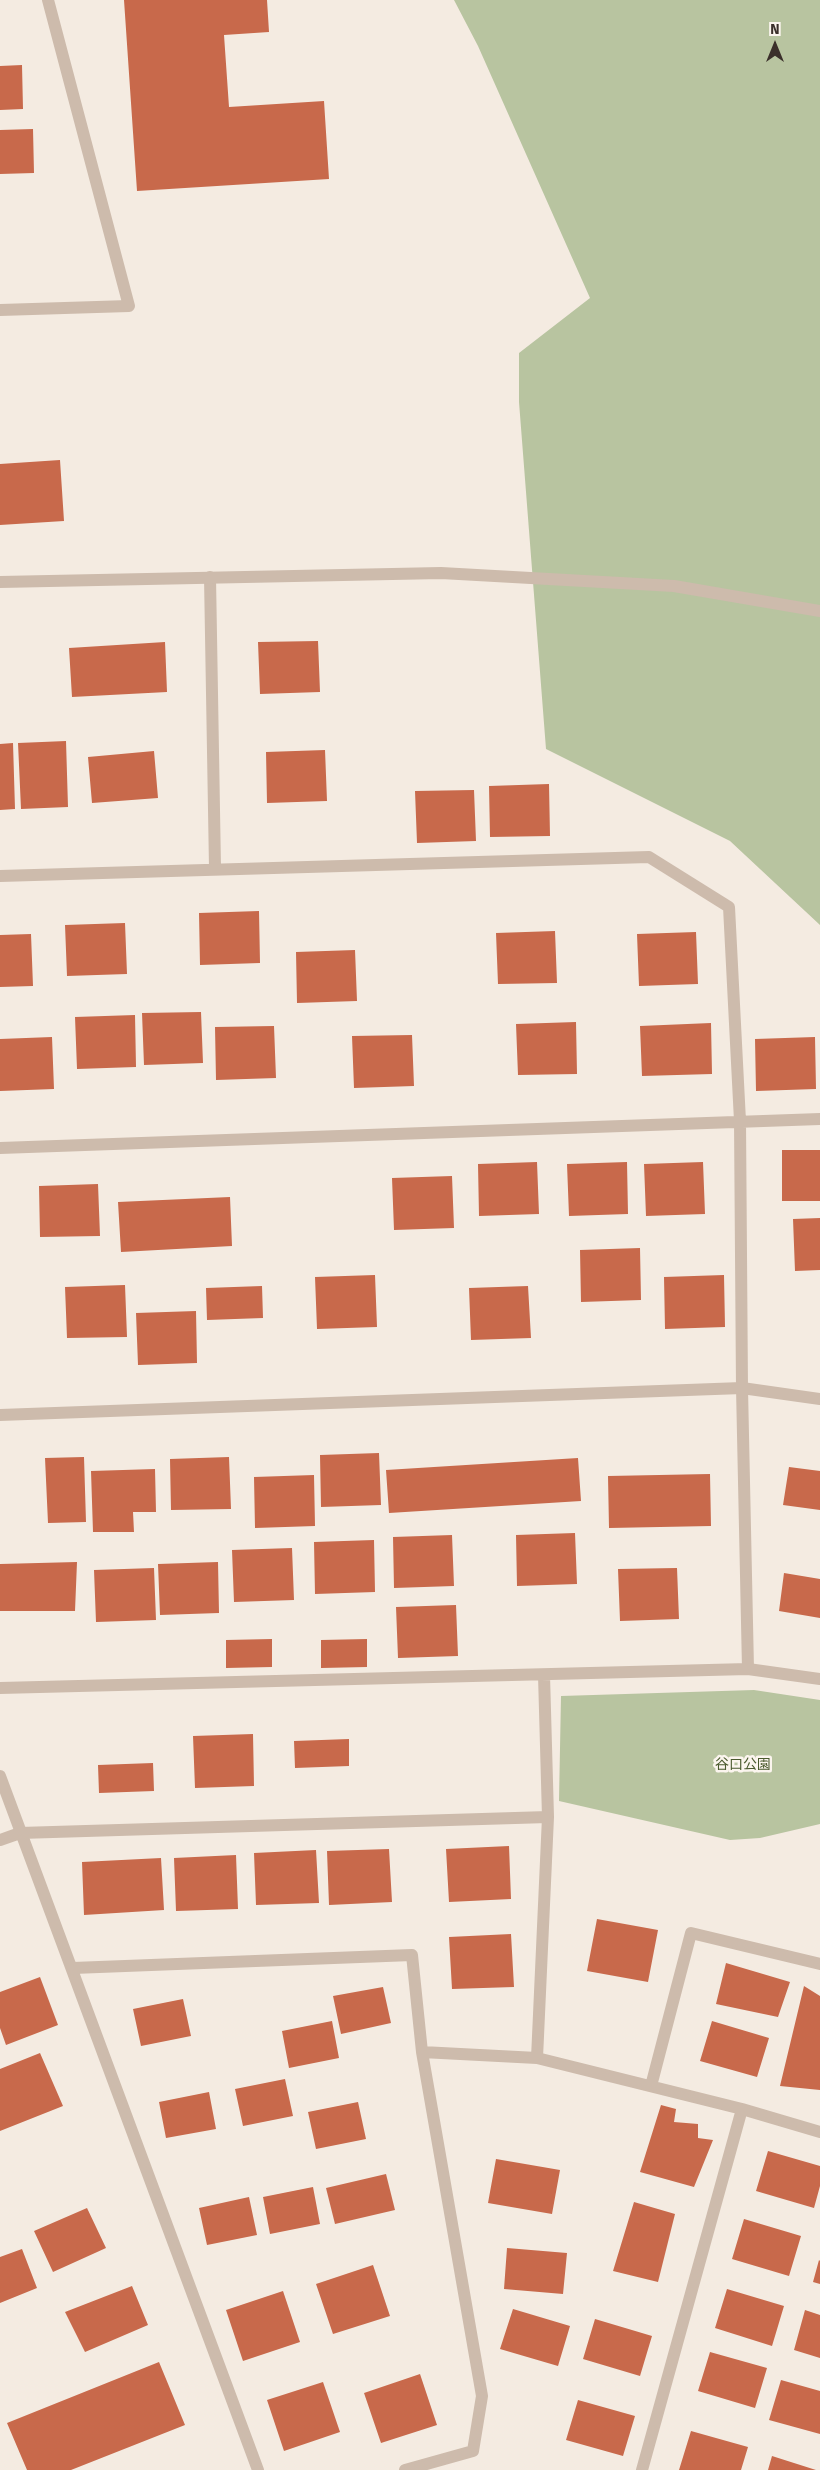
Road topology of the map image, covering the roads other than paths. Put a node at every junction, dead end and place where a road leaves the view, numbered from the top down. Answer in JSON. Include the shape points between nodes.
{"nodes":[{"id":1,"x":48,"y":0,"type":"edge"},
{"id":2,"x":0,"y":310,"type":"edge"},
{"id":3,"x":210,"y":577,"type":"junction"},
{"id":4,"x":0,"y":582,"type":"edge"},
{"id":5,"x":820,"y":611,"type":"edge"},
{"id":6,"x":215,"y":868,"type":"junction"},
{"id":7,"x":0,"y":876,"type":"edge"},
{"id":8,"x":820,"y":1119,"type":"edge"},
{"id":9,"x":740,"y":1121,"type":"junction"},
{"id":10,"x":0,"y":1148,"type":"edge"},
{"id":11,"x":742,"y":1388,"type":"junction"},
{"id":12,"x":820,"y":1399,"type":"edge"},
{"id":13,"x":0,"y":1415,"type":"edge"},
{"id":14,"x":748,"y":1669,"type":"junction"},
{"id":15,"x":544,"y":1675,"type":"junction"},
{"id":16,"x":820,"y":1679,"type":"edge"},
{"id":17,"x":0,"y":1688,"type":"edge"},
{"id":18,"x":0,"y":1776,"type":"edge"},
{"id":19,"x":548,"y":1817,"type":"junction"},
{"id":20,"x":20,"y":1833,"type":"junction"},
{"id":21,"x":0,"y":1840,"type":"edge"},
{"id":22,"x":820,"y":1964,"type":"edge"},
{"id":23,"x":72,"y":1968,"type":"junction"},
{"id":24,"x":422,"y":2052,"type":"junction"},
{"id":25,"x":537,"y":2058,"type":"junction"},
{"id":26,"x":651,"y":2086,"type":"junction"},
{"id":27,"x":742,"y":2109,"type":"junction"},
{"id":28,"x":820,"y":2132,"type":"edge"},
{"id":29,"x":258,"y":2470,"type":"edge"},
{"id":30,"x":405,"y":2470,"type":"edge"},
{"id":31,"x":642,"y":2470,"type":"edge"}],
"edges":[{"from":1,"to":2,"type":"street","via":[[129,306]]},
{"from":3,"to":4,"type":"street"},
{"from":3,"to":5,"type":"street","via":[[441,573],[664,585]]},
{"from":3,"to":6,"type":"street"},
{"from":6,"to":7,"type":"street"},
{"from":6,"to":9,"type":"street","via":[[649,857],[729,907]]},
{"from":8,"to":9,"type":"street"},
{"from":9,"to":10,"type":"street"},
{"from":9,"to":11,"type":"street"},
{"from":11,"to":12,"type":"street"},
{"from":11,"to":13,"type":"street"},
{"from":11,"to":14,"type":"street"},
{"from":14,"to":15,"type":"street"},
{"from":14,"to":16,"type":"street"},
{"from":15,"to":17,"type":"street"},
{"from":15,"to":19,"type":"street"},
{"from":18,"to":20,"type":"street"},
{"from":19,"to":20,"type":"street"},
{"from":19,"to":25,"type":"street"},
{"from":20,"to":21,"type":"street"},
{"from":20,"to":23,"type":"street"},
{"from":22,"to":26,"type":"street","via":[[691,1933]]},
{"from":23,"to":24,"type":"street","via":[[412,1955]]},
{"from":23,"to":29,"type":"street"},
{"from":24,"to":25,"type":"street"},
{"from":24,"to":30,"type":"street","via":[[482,2396],[473,2451]]},
{"from":25,"to":26,"type":"street"},
{"from":26,"to":27,"type":"street"},
{"from":27,"to":28,"type":"street"},
{"from":27,"to":31,"type":"street"}]}
